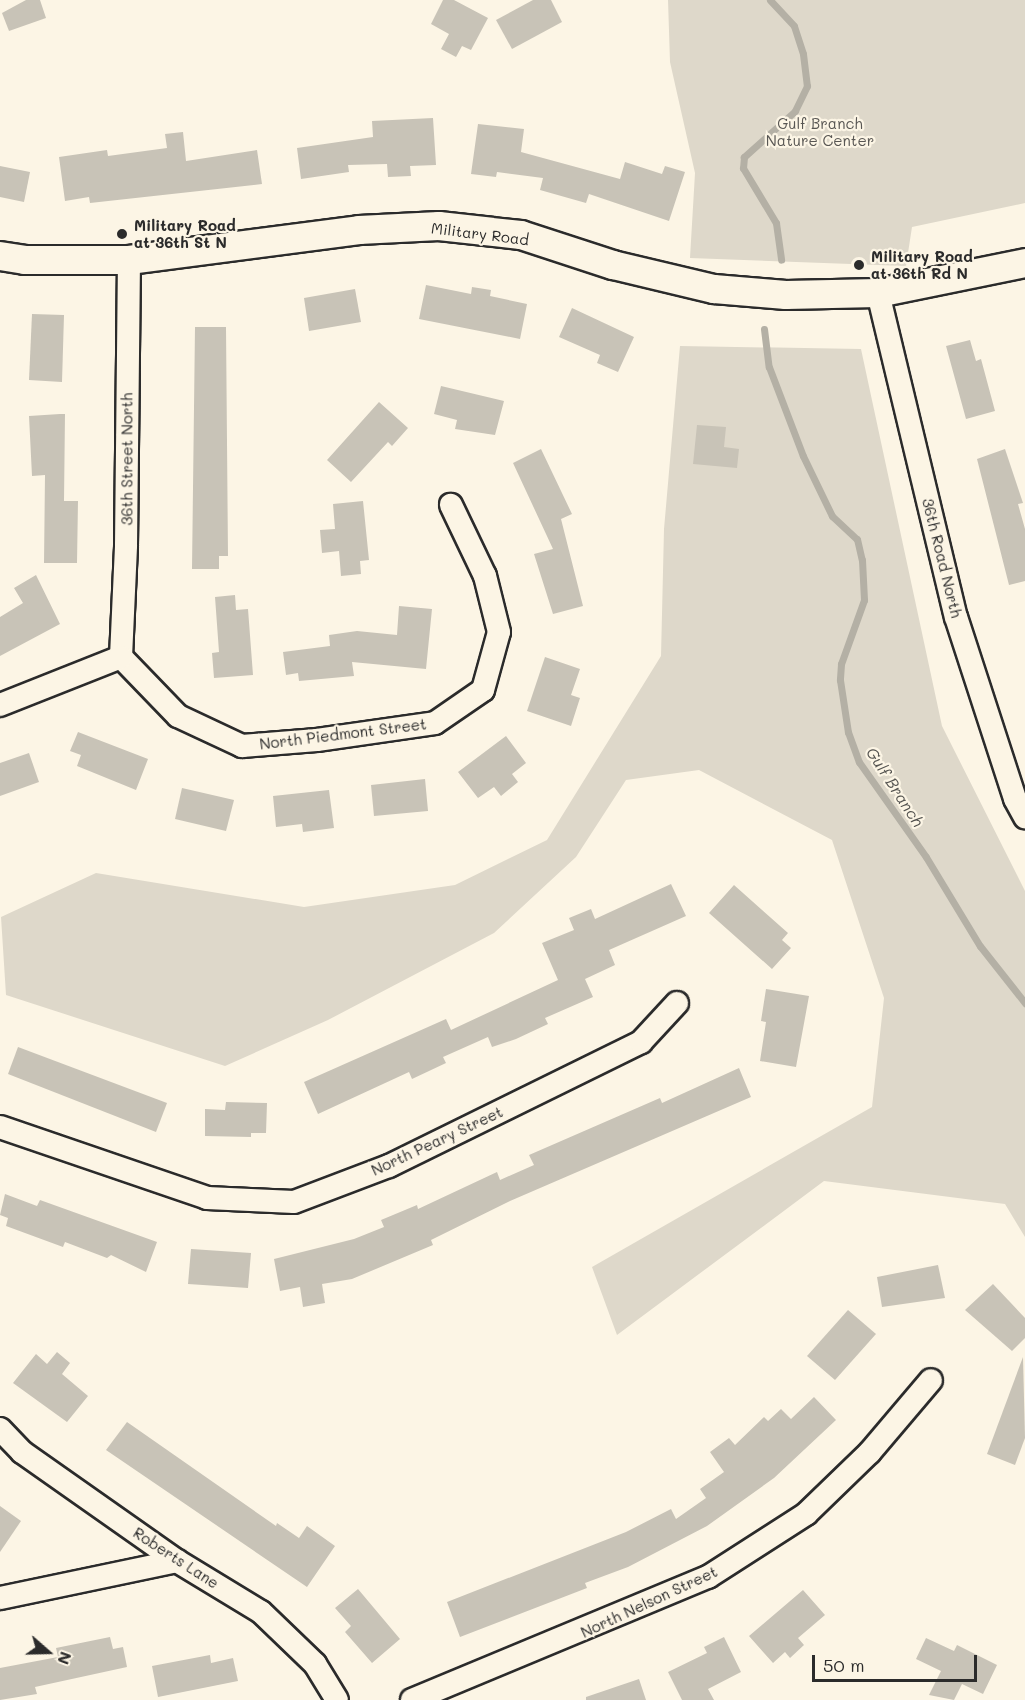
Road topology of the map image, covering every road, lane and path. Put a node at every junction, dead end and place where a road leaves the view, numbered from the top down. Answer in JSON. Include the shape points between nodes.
{"nodes":[{"id":1,"x":0,"y":256,"type":"edge"},
{"id":2,"x":129,"y":260,"type":"junction"},
{"id":3,"x":1025,"y":263,"type":"edge"},
{"id":4,"x":878,"y":293,"type":"junction"},
{"id":5,"x":451,"y":505,"type":"dead end"},
{"id":6,"x":121,"y":657,"type":"junction"},
{"id":7,"x":0,"y":705,"type":"edge"},
{"id":8,"x":1025,"y":817,"type":"edge"},
{"id":9,"x":677,"y":1003,"type":"dead end"},
{"id":10,"x":0,"y":1127,"type":"edge"},
{"id":11,"x":931,"y":1380,"type":"dead end"},
{"id":12,"x":0,"y":1430,"type":"edge"},
{"id":13,"x":177,"y":1560,"type":"junction"},
{"id":14,"x":0,"y":1599,"type":"edge"},
{"id":15,"x":337,"y":1700,"type":"edge"},
{"id":16,"x":412,"y":1700,"type":"edge"}],
"edges":[{"from":1,"to":2,"type":"main road","name":"Military Road","via":[[25,260]]},
{"from":2,"to":4,"type":"main road","name":"Military Road","via":[[359,230],[439,226],[521,236],[613,265],[714,289],[786,295]]},
{"from":2,"to":6,"type":"street","name":"36th Street North"},
{"from":3,"to":4,"type":"main road","name":"Military Road"},
{"from":4,"to":8,"type":"street","name":"36th Road North","via":[[956,617],[1015,799]]},
{"from":5,"to":6,"type":"street","name":"North Piedmont Street","via":[[485,576],[499,632],[483,690],[435,723],[242,746],[178,716]]},
{"from":6,"to":7,"type":"street"},
{"from":9,"to":10,"type":"street","name":"North Peary Street","via":[[640,1042],[389,1166],[294,1202],[207,1198]]},
{"from":11,"to":16,"type":"street","name":"North Nelson Street","via":[[870,1452],[806,1514],[708,1577]]},
{"from":12,"to":13,"type":"street","name":"Roberts Lane","via":[[22,1452]]},
{"from":13,"to":14,"type":"street"},
{"from":13,"to":15,"type":"street","name":"Roberts Lane","via":[[261,1612],[315,1665]]}]}
